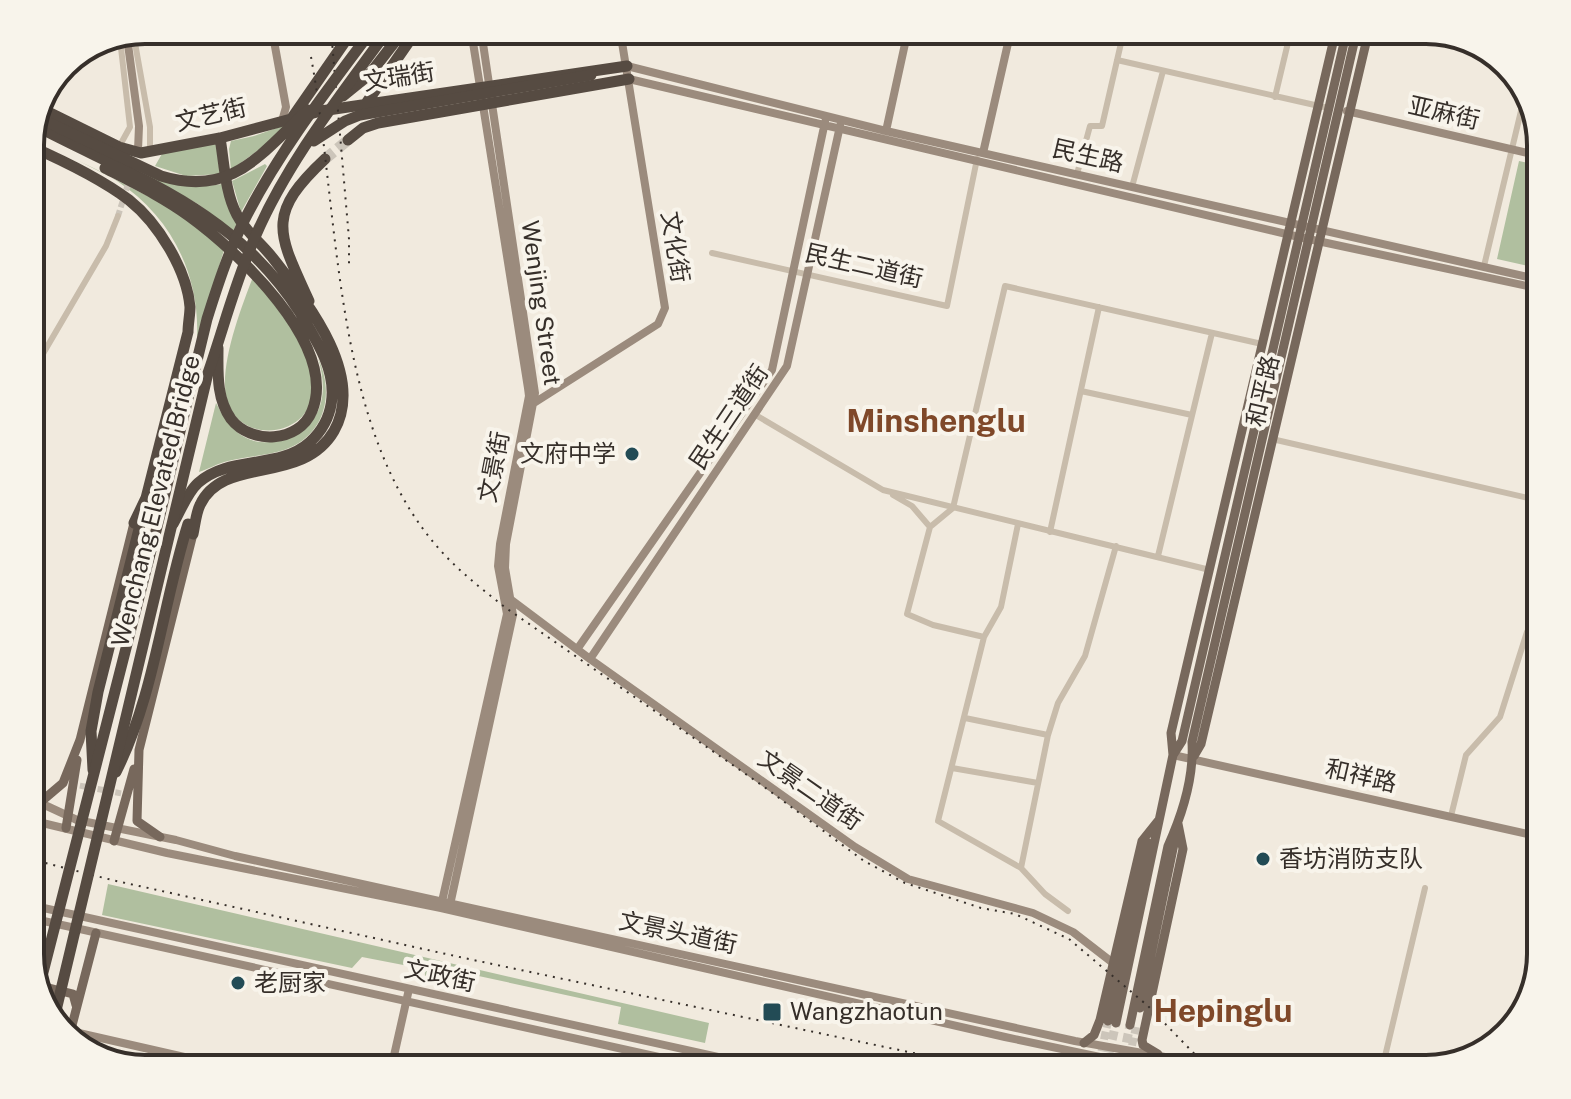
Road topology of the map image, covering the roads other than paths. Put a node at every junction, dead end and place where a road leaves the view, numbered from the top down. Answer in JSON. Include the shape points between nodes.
{"nodes":[{"id":1,"x":275,"y":44,"type":"edge"},
{"id":2,"x":343,"y":44,"type":"edge"},
{"id":3,"x":362,"y":44,"type":"edge"},
{"id":4,"x":378,"y":44,"type":"edge"},
{"id":5,"x":393,"y":44,"type":"edge"},
{"id":6,"x":407,"y":44,"type":"edge"},
{"id":7,"x":474,"y":44,"type":"edge"},
{"id":8,"x":482,"y":44,"type":"edge"},
{"id":9,"x":623,"y":44,"type":"edge"},
{"id":10,"x":905,"y":44,"type":"edge"},
{"id":11,"x":1007,"y":44,"type":"edge"},
{"id":12,"x":1121,"y":44,"type":"edge"},
{"id":13,"x":1288,"y":44,"type":"edge"},
{"id":14,"x":1335,"y":44,"type":"edge"},
{"id":15,"x":1344,"y":44,"type":"edge"},
{"id":16,"x":1352,"y":44,"type":"edge"},
{"id":17,"x":1366,"y":44,"type":"edge"},
{"id":18,"x":130,"y":45,"type":"edge"},
{"id":19,"x":121,"y":47,"type":"edge"},
{"id":20,"x":1117,"y":60,"type":"junction"},
{"id":21,"x":627,"y":66,"type":"junction"},
{"id":22,"x":1163,"y":71,"type":"junction"},
{"id":23,"x":629,"y":79,"type":"junction"},
{"id":24,"x":484,"y":85,"type":"junction"},
{"id":25,"x":323,"y":96,"type":"junction"},
{"id":26,"x":1275,"y":97,"type":"junction"},
{"id":27,"x":339,"y":99,"type":"junction"},
{"id":28,"x":488,"y":104,"type":"junction"},
{"id":29,"x":365,"y":105,"type":"junction"},
{"id":30,"x":1328,"y":108,"type":"junction"},
{"id":31,"x":321,"y":111,"type":"joint"},
{"id":32,"x":1521,"y":111,"type":"edge"},
{"id":33,"x":1349,"y":112,"type":"junction"},
{"id":34,"x":287,"y":120,"type":"junction"},
{"id":35,"x":47,"y":121,"type":"edge"},
{"id":36,"x":825,"y":121,"type":"junction"},
{"id":37,"x":47,"y":122,"type":"edge"},
{"id":38,"x":46,"y":123,"type":"edge"},
{"id":39,"x":840,"y":124,"type":"junction"},
{"id":40,"x":886,"y":131,"type":"junction"},
{"id":41,"x":220,"y":138,"type":"junction"},
{"id":42,"x":44,"y":139,"type":"edge"},
{"id":43,"x":348,"y":140,"type":"tunnel mouth"},
{"id":44,"x":119,"y":147,"type":"junction"},
{"id":45,"x":304,"y":149,"type":"junction"},
{"id":46,"x":1512,"y":150,"type":"junction"},
{"id":47,"x":144,"y":151,"type":"junction"},
{"id":48,"x":44,"y":153,"type":"edge"},
{"id":49,"x":1527,"y":153,"type":"edge"},
{"id":50,"x":979,"y":155,"type":"junction"},
{"id":51,"x":325,"y":159,"type":"tunnel mouth"},
{"id":52,"x":1077,"y":174,"type":"junction"},
{"id":53,"x":1132,"y":187,"type":"junction"},
{"id":54,"x":118,"y":216,"type":"tunnel mouth"},
{"id":55,"x":1291,"y":223,"type":"junction"},
{"id":56,"x":1311,"y":233,"type":"junction"},
{"id":57,"x":1288,"y":234,"type":"junction"},
{"id":58,"x":712,"y":253,"type":"dead end"},
{"id":59,"x":1484,"y":266,"type":"junction"},
{"id":60,"x":794,"y":271,"type":"junction"},
{"id":61,"x":806,"y":274,"type":"junction"},
{"id":62,"x":1527,"y":277,"type":"edge"},
{"id":63,"x":1527,"y":286,"type":"edge"},
{"id":64,"x":1099,"y":307,"type":"junction"},
{"id":65,"x":321,"y":327,"type":"junction"},
{"id":66,"x":1212,"y":333,"type":"junction"},
{"id":67,"x":219,"y":343,"type":"junction"},
{"id":68,"x":1262,"y":344,"type":"junction"},
{"id":69,"x":44,"y":352,"type":"edge"},
{"id":70,"x":1081,"y":391,"type":"junction"},
{"id":71,"x":534,"y":403,"type":"junction"},
{"id":72,"x":1264,"y":411,"type":"junction"},
{"id":73,"x":754,"y":414,"type":"junction"},
{"id":74,"x":1192,"y":415,"type":"junction"},
{"id":75,"x":1244,"y":428,"type":"junction"},
{"id":76,"x":1272,"y":439,"type":"junction"},
{"id":77,"x":1252,"y":459,"type":"junction"},
{"id":78,"x":883,"y":490,"type":"junction"},
{"id":79,"x":1527,"y":498,"type":"edge"},
{"id":80,"x":953,"y":508,"type":"junction"},
{"id":81,"x":137,"y":524,"type":"junction"},
{"id":82,"x":1018,"y":524,"type":"junction"},
{"id":83,"x":930,"y":527,"type":"junction"},
{"id":84,"x":171,"y":528,"type":"junction"},
{"id":85,"x":190,"y":530,"type":"junction"},
{"id":86,"x":1050,"y":532,"type":"junction"},
{"id":87,"x":1116,"y":546,"type":"junction"},
{"id":88,"x":1158,"y":556,"type":"junction"},
{"id":89,"x":1210,"y":570,"type":"junction"},
{"id":90,"x":510,"y":599,"type":"junction"},
{"id":91,"x":1527,"y":632,"type":"edge"},
{"id":92,"x":984,"y":637,"type":"junction"},
{"id":93,"x":578,"y":648,"type":"junction"},
{"id":94,"x":590,"y":659,"type":"junction"},
{"id":95,"x":965,"y":718,"type":"junction"},
{"id":96,"x":1048,"y":735,"type":"junction"},
{"id":97,"x":80,"y":740,"type":"junction"},
{"id":98,"x":139,"y":750,"type":"junction"},
{"id":99,"x":1173,"y":755,"type":"junction"},
{"id":100,"x":1193,"y":759,"type":"junction"},
{"id":101,"x":952,"y":768,"type":"junction"},
{"id":102,"x":93,"y":779,"type":"junction"},
{"id":103,"x":110,"y":783,"type":"junction"},
{"id":104,"x":1038,"y":783,"type":"junction"},
{"id":105,"x":44,"y":799,"type":"edge"},
{"id":106,"x":44,"y":805,"type":"edge"},
{"id":107,"x":68,"y":816,"type":"junction"},
{"id":108,"x":1451,"y":816,"type":"junction"},
{"id":109,"x":44,"y":819,"type":"edge"},
{"id":110,"x":1158,"y":821,"type":"junction"},
{"id":111,"x":44,"y":823,"type":"edge"},
{"id":112,"x":1178,"y":824,"type":"junction"},
{"id":113,"x":66,"y":828,"type":"junction"},
{"id":114,"x":118,"y":829,"type":"junction"},
{"id":115,"x":1527,"y":834,"type":"edge"},
{"id":116,"x":160,"y":837,"type":"junction"},
{"id":117,"x":114,"y":841,"type":"junction"},
{"id":118,"x":1021,"y":868,"type":"junction"},
{"id":119,"x":1425,"y":888,"type":"dead end"},
{"id":120,"x":446,"y":905,"type":"junction"},
{"id":121,"x":44,"y":908,"type":"edge"},
{"id":122,"x":1068,"y":911,"type":"dead end"},
{"id":123,"x":44,"y":921,"type":"edge"},
{"id":124,"x":99,"y":922,"type":"junction"},
{"id":125,"x":96,"y":933,"type":"junction"},
{"id":126,"x":1113,"y":963,"type":"junction"},
{"id":127,"x":45,"y":966,"type":"edge"},
{"id":128,"x":50,"y":988,"type":"edge"},
{"id":129,"x":409,"y":989,"type":"junction"},
{"id":130,"x":58,"y":1003,"type":"edge"},
{"id":131,"x":406,"y":1003,"type":"junction"},
{"id":132,"x":76,"y":1008,"type":"junction"},
{"id":133,"x":1112,"y":1022,"type":"tunnel mouth"},
{"id":134,"x":72,"y":1024,"type":"edge"},
{"id":135,"x":1133,"y":1026,"type":"tunnel mouth"},
{"id":136,"x":89,"y":1038,"type":"edge"},
{"id":137,"x":1084,"y":1043,"type":"junction"},
{"id":138,"x":1158,"y":1054,"type":"junction"},
{"id":139,"x":170,"y":1055,"type":"edge"},
{"id":140,"x":394,"y":1055,"type":"edge"},
{"id":141,"x":648,"y":1055,"type":"edge"},
{"id":142,"x":709,"y":1055,"type":"edge"},
{"id":143,"x":1090,"y":1055,"type":"edge"},
{"id":144,"x":1163,"y":1055,"type":"edge"},
{"id":145,"x":1385,"y":1055,"type":"edge"}],
"edges":[{"from":1,"to":34,"type":"main road","name":"文艺街"},
{"from":2,"to":34,"type":"highway"},
{"from":3,"to":25,"type":"highway","name":"Wenchang Elevated Bridge","bridge":true},
{"from":4,"to":27,"type":"highway","name":"Wenchang Elevated Bridge","bridge":true},
{"from":5,"to":27,"type":"highway","via":[[369,75]]},
{"from":6,"to":29,"type":"highway"},
{"from":7,"to":24,"type":"main road","name":"文景街"},
{"from":8,"to":24,"type":"main road"},
{"from":9,"to":21,"type":"main road","name":"文化街"},
{"from":10,"to":40,"type":"main road"},
{"from":11,"to":50,"type":"main road","name":"民生二道街"},
{"from":12,"to":20,"type":"street"},
{"from":13,"to":26,"type":"street"},
{"from":14,"to":30,"type":"main road","name":"和平路"},
{"from":15,"to":30,"type":"main road","name":"和平路"},
{"from":16,"to":30,"type":"main road","name":"和平路"},
{"from":17,"to":33,"type":"main road","name":"和平路"},
{"from":18,"to":47,"type":"main road"},
{"from":19,"to":44,"type":"street","via":[[130,127]]},
{"from":20,"to":22,"type":"street"},
{"from":20,"to":52,"type":"street","via":[[1102,126],[1090,126]]},
{"from":21,"to":23,"type":"main road","name":"文化街"},
{"from":21,"to":24,"type":"highway","name":"文瑞街"},
{"from":21,"to":36,"type":"main road","name":"民生路"},
{"from":22,"to":26,"type":"street"},
{"from":22,"to":53,"type":"street"},
{"from":23,"to":28,"type":"highway","name":"文瑞街"},
{"from":23,"to":36,"type":"main road","name":"民生路"},
{"from":23,"to":45,"type":"highway","bridge":true,"via":[[591,75],[360,115]]},
{"from":23,"to":71,"type":"main road","name":"文化街","via":[[663,315],[658,324]]},
{"from":24,"to":28,"type":"main road","name":"文景街"},
{"from":24,"to":29,"type":"highway","name":"文瑞街"},
{"from":25,"to":37,"type":"highway","bridge":true,"via":[[253,164],[208,181],[161,176]]},
{"from":25,"to":102,"type":"highway","name":"Wenchang Elevated Bridge","bridge":true,"via":[[245,217],[218,286]]},
{"from":26,"to":30,"type":"street"},
{"from":27,"to":45,"type":"highway","name":"Wenchang Elevated Bridge","bridge":true},
{"from":28,"to":43,"type":"highway","name":"文瑞街","via":[[378,123]]},
{"from":28,"to":71,"type":"main road","name":"Wenjing Street"},
{"from":28,"to":120,"type":"main road","name":"文景街","via":[[529,396],[500,544],[498,566],[507,614]]},
{"from":29,"to":31,"type":"highway","name":"文瑞街"},
{"from":30,"to":33,"type":"main road","name":"亚麻街"},
{"from":30,"to":55,"type":"main road","name":"和平路"},
{"from":30,"to":56,"type":"main road","name":"和平路"},
{"from":31,"to":34,"type":"highway","name":"文艺街"},
{"from":32,"to":46,"type":"street"},
{"from":33,"to":46,"type":"main road","name":"亚麻街"},
{"from":33,"to":56,"type":"main road","name":"和平路"},
{"from":34,"to":41,"type":"highway","name":"文艺街"},
{"from":35,"to":44,"type":"highway","name":"文艺街"},
{"from":36,"to":39,"type":"main road","name":"民生路"},
{"from":36,"to":60,"type":"main road","name":"民生三道街"},
{"from":38,"to":84,"type":"highway","via":[[185,200],[265,264],[321,348],[333,382],[330,414],[311,441],[296,452],[212,474],[196,485]]},
{"from":39,"to":40,"type":"main road","name":"民生路"},
{"from":39,"to":50,"type":"main road","name":"民生路"},
{"from":39,"to":61,"type":"main road","name":"民生三道街"},
{"from":40,"to":50,"type":"main road","name":"民生路"},
{"from":41,"to":47,"type":"highway","name":"文艺街"},
{"from":41,"to":65,"type":"highway","via":[[235,212]]},
{"from":42,"to":67,"type":"highway","via":[[152,192],[216,237],[256,275],[308,352],[317,388],[308,418],[299,428],[265,437],[249,433],[231,418],[218,380]]},
{"from":44,"to":47,"type":"highway","name":"文艺街"},
{"from":45,"to":67,"type":"highway","name":"Wenchang Elevated Bridge","bridge":true,"via":[[257,232],[237,278]]},
{"from":46,"to":49,"type":"main road","name":"亚麻街"},
{"from":46,"to":59,"type":"street"},
{"from":48,"to":81,"type":"highway","via":[[130,201],[163,241],[187,289],[188,332]]},
{"from":50,"to":52,"type":"main road","name":"民生路"},
{"from":50,"to":57,"type":"main road","name":"民生路"},
{"from":50,"to":61,"type":"street","name":"民生二道街","via":[[947,306]]},
{"from":51,"to":65,"type":"highway","via":[[289,199],[282,228],[289,259]]},
{"from":52,"to":53,"type":"main road","name":"民生路"},
{"from":53,"to":55,"type":"main road","name":"民生路"},
{"from":54,"to":69,"type":"street"},
{"from":55,"to":56,"type":"main road","name":"民生路"},
{"from":55,"to":57,"type":"main road","name":"和平路"},
{"from":56,"to":57,"type":"main road","name":"民生路"},
{"from":56,"to":59,"type":"main road","name":"民生路"},
{"from":56,"to":63,"type":"main road","name":"民生路"},
{"from":56,"to":72,"type":"main road","name":"和平路"},
{"from":56,"to":76,"type":"main road","name":"和平路"},
{"from":57,"to":68,"type":"main road","name":"和平路"},
{"from":58,"to":60,"type":"street","name":"民生二道街"},
{"from":59,"to":62,"type":"main road","name":"民生路"},
{"from":60,"to":61,"type":"street","name":"民生二道街"},
{"from":60,"to":93,"type":"main road","name":"民生三道街","via":[[772,370]]},
{"from":61,"to":73,"type":"main road","name":"民生三道街","via":[[787,366]]},
{"from":64,"to":66,"type":"street"},
{"from":64,"to":70,"type":"street"},
{"from":64,"to":80,"type":"street","via":[[1005,286]]},
{"from":65,"to":85,"type":"highway","via":[[342,373],[342,408],[331,435],[290,465],[207,486],[196,502]]},
{"from":66,"to":68,"type":"street"},
{"from":66,"to":74,"type":"street"},
{"from":67,"to":84,"type":"highway","name":"Wenchang Elevated Bridge","bridge":true},
{"from":68,"to":75,"type":"main road","name":"和平路"},
{"from":70,"to":74,"type":"street"},
{"from":70,"to":86,"type":"street"},
{"from":71,"to":90,"type":"main road","name":"Wenjing Street","via":[[506,544]]},
{"from":72,"to":75,"type":"main road"},
{"from":72,"to":76,"type":"main road"},
{"from":72,"to":77,"type":"main road","name":"和平路"},
{"from":73,"to":78,"type":"street"},
{"from":73,"to":94,"type":"main road","name":"民生三道街"},
{"from":74,"to":88,"type":"street"},
{"from":75,"to":77,"type":"main road"},
{"from":75,"to":89,"type":"main road","name":"和平路"},
{"from":76,"to":77,"type":"main road"},
{"from":76,"to":79,"type":"street"},
{"from":76,"to":100,"type":"main road","name":"和平路","via":[[1201,744]]},
{"from":77,"to":99,"type":"main road","name":"和平路","via":[[1182,741]]},
{"from":77,"to":100,"type":"main road","name":"和平路","via":[[1192,742]]},
{"from":78,"to":80,"type":"street"},
{"from":78,"to":83,"type":"street","via":[[912,506]]},
{"from":80,"to":82,"type":"street"},
{"from":80,"to":83,"type":"street"},
{"from":81,"to":97,"type":"main road"},
{"from":81,"to":102,"type":"highway","bridge":true,"via":[[91,731]]},
{"from":82,"to":86,"type":"street"},
{"from":82,"to":92,"type":"street","via":[[1001,607]]},
{"from":83,"to":92,"type":"street","via":[[907,614]]},
{"from":84,"to":103,"type":"highway","name":"Wenchang Elevated Bridge","bridge":true},
{"from":85,"to":98,"type":"main road"},
{"from":85,"to":103,"type":"highway","bridge":true,"via":[[144,702]]},
{"from":86,"to":87,"type":"street"},
{"from":87,"to":88,"type":"street"},
{"from":87,"to":96,"type":"street","via":[[1085,656],[1058,703]]},
{"from":88,"to":89,"type":"street"},
{"from":89,"to":99,"type":"main road","name":"和平路","via":[[1171,733]]},
{"from":90,"to":93,"type":"main road","name":"文景二道街"},
{"from":90,"to":120,"type":"main road","name":"Wenjing Street","via":[[513,615]]},
{"from":91,"to":108,"type":"street","via":[[1500,717],[1466,755]]},
{"from":92,"to":95,"type":"street"},
{"from":93,"to":94,"type":"main road","name":"文景二道街"},
{"from":94,"to":126,"type":"main road","name":"文景二道街","via":[[908,879],[1033,913],[1073,932]]},
{"from":95,"to":96,"type":"street"},
{"from":95,"to":101,"type":"street"},
{"from":96,"to":104,"type":"street"},
{"from":97,"to":105,"type":"main road","via":[[63,783]]},
{"from":97,"to":107,"type":"main road"},
{"from":98,"to":114,"type":"main road"},
{"from":98,"to":116,"type":"main road","via":[[137,821]]},
{"from":99,"to":100,"type":"main road","name":"和祥路"},
{"from":99,"to":110,"type":"main road","name":"和平路"},
{"from":100,"to":108,"type":"main road","name":"和祥路"},
{"from":100,"to":112,"type":"main road","name":"和平路"},
{"from":101,"to":104,"type":"street"},
{"from":101,"to":118,"type":"street","via":[[938,821]]},
{"from":102,"to":127,"type":"highway","name":"Wenchang Elevated Bridge","bridge":true},
{"from":103,"to":130,"type":"highway","name":"Wenchang Elevated Bridge","bridge":true},
{"from":104,"to":118,"type":"street"},
{"from":106,"to":107,"type":"main road","name":"文景头道街"},
{"from":107,"to":113,"type":"main road"},
{"from":107,"to":114,"type":"main road","name":"文景头道街"},
{"from":108,"to":115,"type":"main road","name":"和祥路"},
{"from":109,"to":113,"type":"main road","name":"文景头道街"},
{"from":110,"to":126,"type":"main road","via":[[1142,841]]},
{"from":110,"to":133,"type":"main road","via":[[1148,842]]},
{"from":111,"to":113,"type":"main road","name":"文景头道街"},
{"from":112,"to":135,"type":"main road"},
{"from":112,"to":138,"type":"main road","via":[[1183,849],[1142,1040]]},
{"from":113,"to":114,"type":"main road","name":"文景头道街"},
{"from":113,"to":117,"type":"main road","name":"文景头道街"},
{"from":114,"to":116,"type":"main road","name":"文景头道街"},
{"from":114,"to":117,"type":"main road"},
{"from":116,"to":120,"type":"main road","name":"文景头道街"},
{"from":117,"to":120,"type":"main road","name":"文景头道街"},
{"from":118,"to":122,"type":"street"},
{"from":119,"to":145,"type":"street"},
{"from":120,"to":137,"type":"main road","name":"文景头道街"},
{"from":120,"to":143,"type":"main road","name":"文景头道街"},
{"from":121,"to":124,"type":"main road","name":"文政街"},
{"from":123,"to":125,"type":"main road","name":"文政街"},
{"from":124,"to":125,"type":"main road"},
{"from":124,"to":129,"type":"main road","name":"文政街"},
{"from":125,"to":131,"type":"main road","name":"文政街"},
{"from":125,"to":132,"type":"main road"},
{"from":126,"to":137,"type":"main road","via":[[1100,1020]]},
{"from":128,"to":132,"type":"main road","via":[[73,994]]},
{"from":129,"to":131,"type":"main road"},
{"from":129,"to":142,"type":"main road","name":"文政街"},
{"from":131,"to":140,"type":"main road"},
{"from":131,"to":141,"type":"main road","name":"文政街"},
{"from":132,"to":134,"type":"main road"},
{"from":136,"to":139,"type":"main road"},
{"from":137,"to":138,"type":"main road","name":"文景头道街"},
{"from":138,"to":144,"type":"main road","name":"文景头道街"}]}
